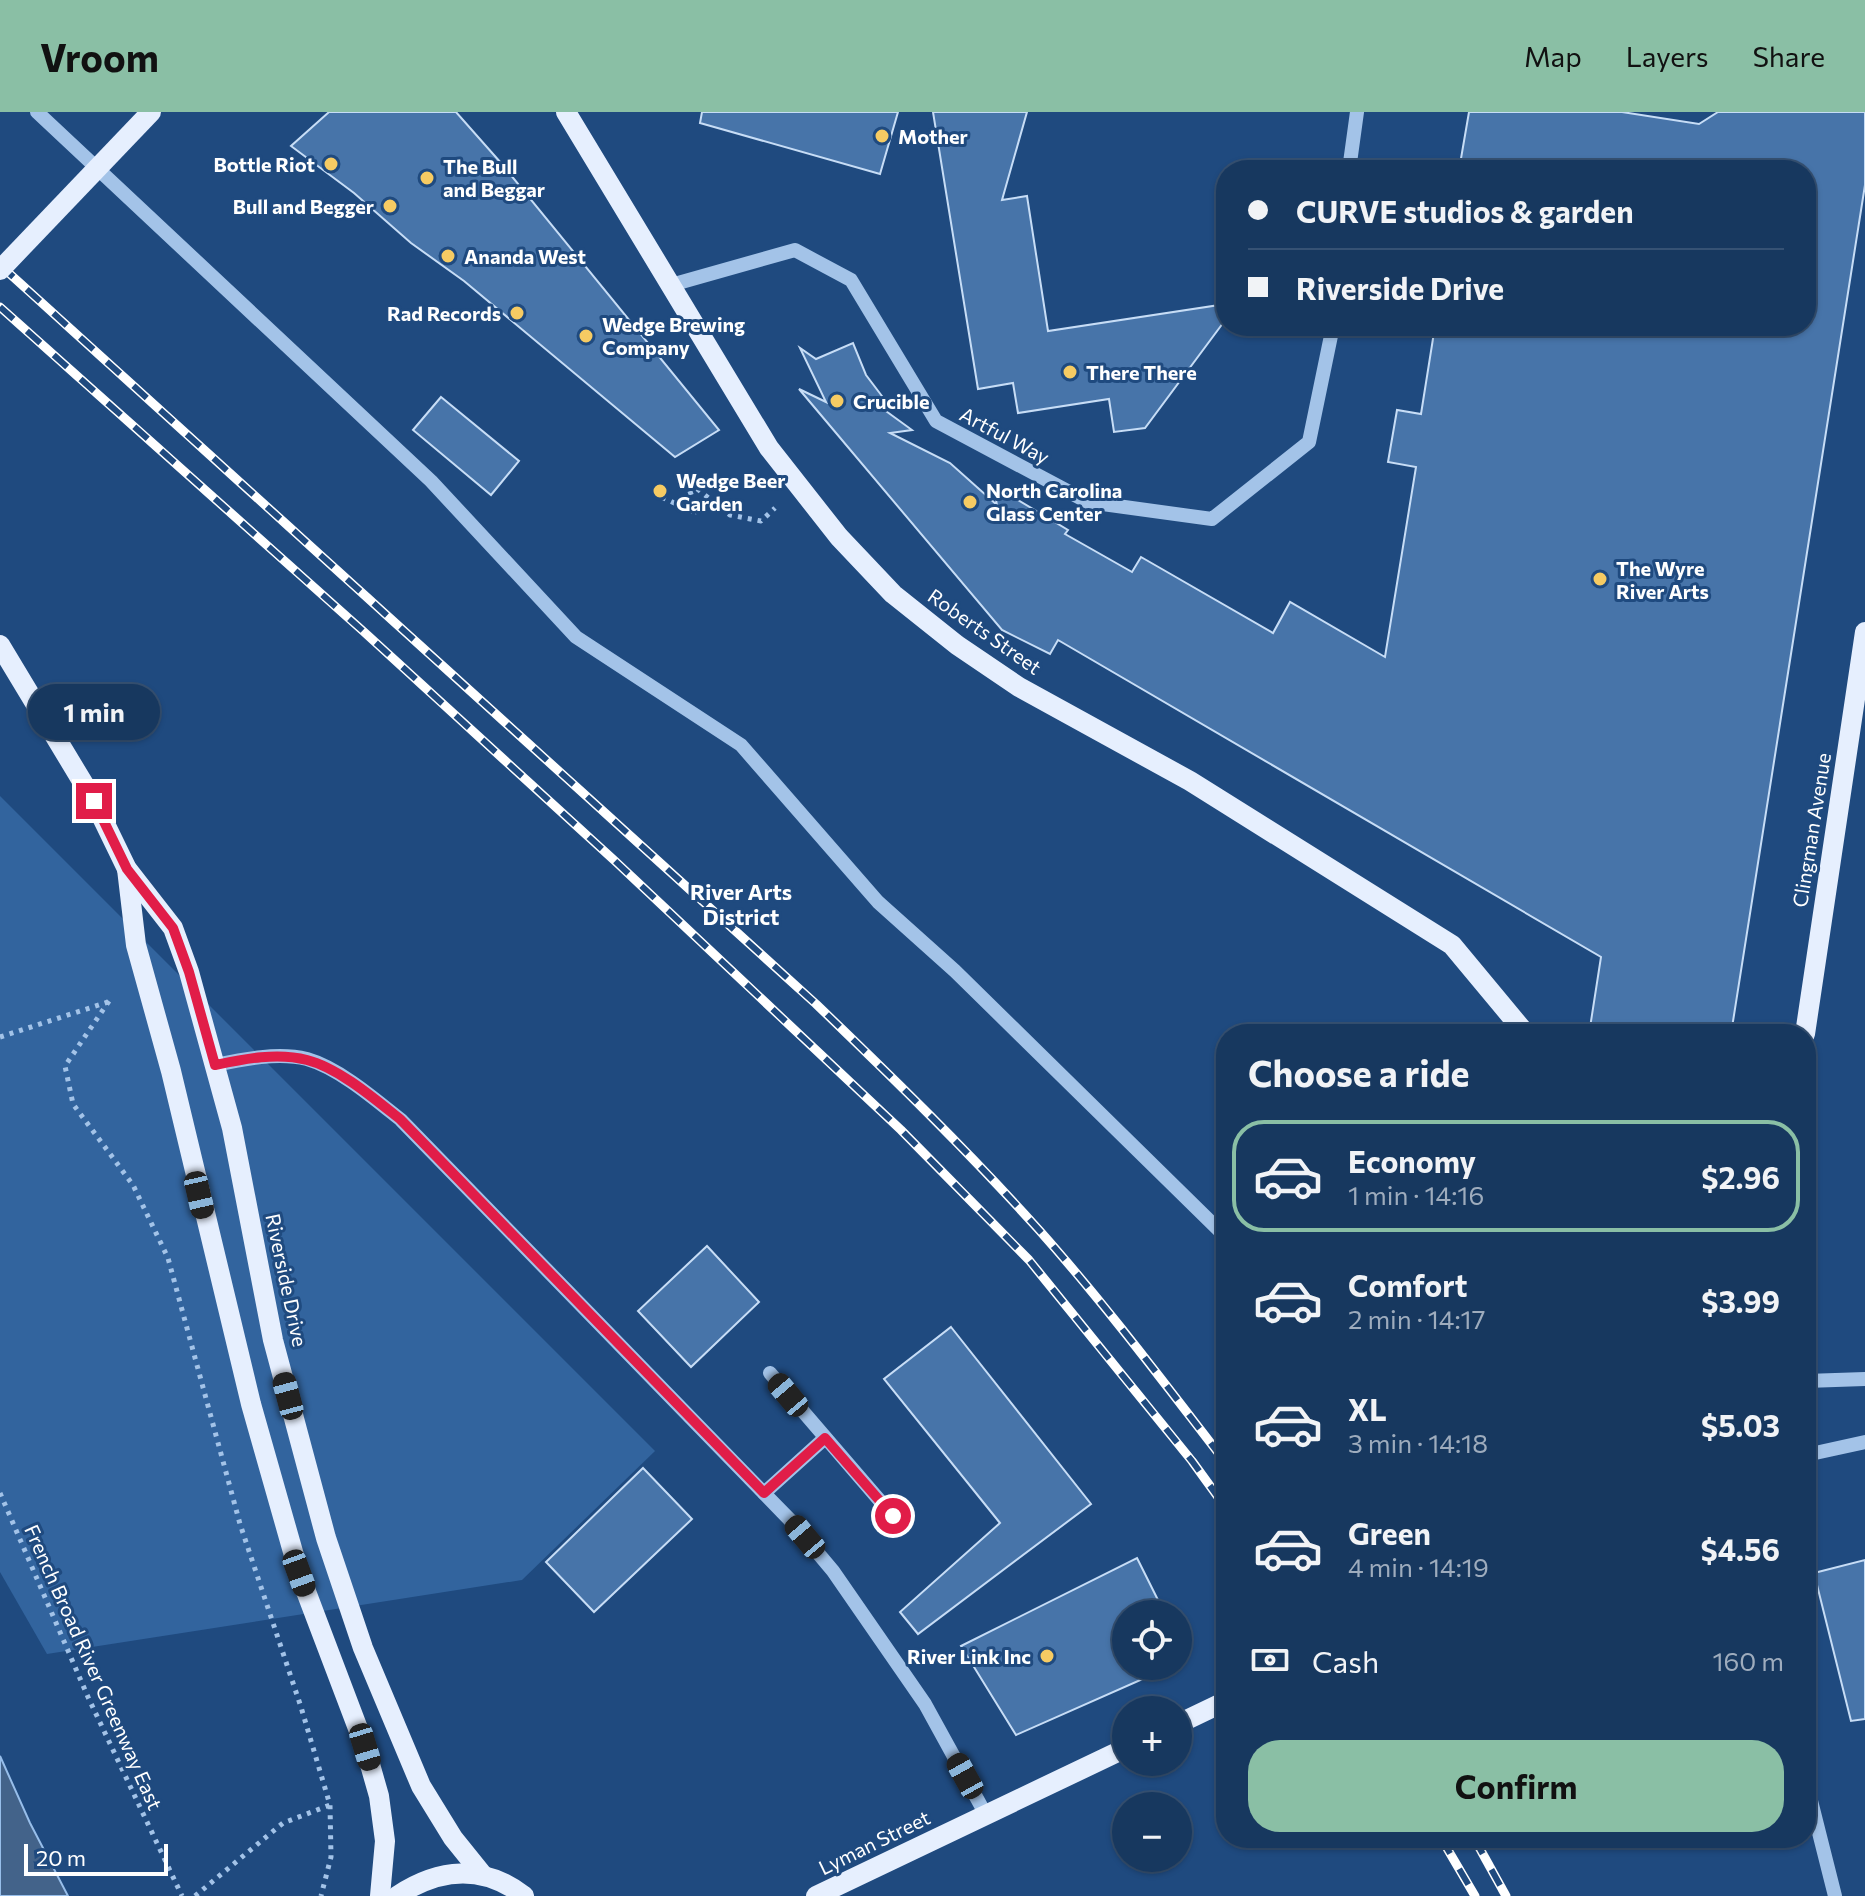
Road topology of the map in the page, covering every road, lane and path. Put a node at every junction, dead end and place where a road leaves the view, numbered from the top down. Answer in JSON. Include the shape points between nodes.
{"nodes":[{"id":1,"x":37,"y":112,"type":"edge"},
{"id":2,"x":151,"y":112,"type":"edge"},
{"id":3,"x":566,"y":112,"type":"edge"},
{"id":4,"x":1357,"y":112,"type":"edge"},
{"id":5,"x":1350,"y":160,"type":"edge"},
{"id":6,"x":0,"y":270,"type":"edge"},
{"id":7,"x":671,"y":285,"type":"junction"},
{"id":8,"x":1331,"y":336,"type":"edge"},
{"id":9,"x":653,"y":493,"type":"dead end"},
{"id":10,"x":761,"y":521,"type":"dead end"},
{"id":11,"x":1865,"y":632,"type":"edge"},
{"id":12,"x":0,"y":645,"type":"edge"},
{"id":13,"x":127,"y":869,"type":"junction"},
{"id":14,"x":149,"y":986,"type":"junction"},
{"id":15,"x":109,"y":1001,"type":"junction"},
{"id":16,"x":1518,"y":1024,"type":"edge"},
{"id":17,"x":1806,"y":1024,"type":"edge"},
{"id":18,"x":0,"y":1037,"type":"edge"},
{"id":19,"x":215,"y":1065,"type":"junction"},
{"id":20,"x":1216,"y":1227,"type":"edge"},
{"id":21,"x":770,"y":1373,"type":"dead end"},
{"id":22,"x":1865,"y":1379,"type":"edge"},
{"id":23,"x":1816,"y":1381,"type":"edge"},
{"id":24,"x":825,"y":1438,"type":"junction"},
{"id":25,"x":1865,"y":1442,"type":"edge"},
{"id":26,"x":1816,"y":1453,"type":"edge"},
{"id":27,"x":0,"y":1493,"type":"edge"},
{"id":28,"x":764,"y":1493,"type":"junction"},
{"id":29,"x":893,"y":1516,"type":"dead end"},
{"id":30,"x":1216,"y":1706,"type":"edge"},
{"id":31,"x":1192,"y":1717,"type":"edge"},
{"id":32,"x":1112,"y":1755,"type":"edge"},
{"id":33,"x":330,"y":1805,"type":"junction"},
{"id":34,"x":986,"y":1815,"type":"junction"},
{"id":35,"x":1816,"y":1821,"type":"edge"},
{"id":36,"x":482,"y":1874,"type":"junction"},
{"id":37,"x":517,"y":1891,"type":"edge"},
{"id":38,"x":182,"y":1896,"type":"edge"},
{"id":39,"x":195,"y":1896,"type":"edge"},
{"id":40,"x":321,"y":1896,"type":"edge"},
{"id":41,"x":380,"y":1896,"type":"edge"},
{"id":42,"x":397,"y":1896,"type":"edge"},
{"id":43,"x":537,"y":1896,"type":"edge"},
{"id":44,"x":816,"y":1896,"type":"edge"},
{"id":45,"x":1835,"y":1896,"type":"edge"}],
"edges":[{"from":1,"to":20,"type":"street","via":[[431,481],[576,637],[741,745],[878,902]]},
{"from":2,"to":6,"type":"main road","bridge":true},
{"from":3,"to":7,"type":"main road","name":"Roberts Street"},
{"from":4,"to":5,"type":"street"},
{"from":7,"to":8,"type":"street","name":"Artful Way","via":[[795,250],[851,280],[936,421],[1088,502],[1212,519],[1309,442]]},
{"from":7,"to":16,"type":"main road","name":"Roberts Street","via":[[769,448],[839,537],[893,594],[1019,687],[1190,781],[1452,945]]},
{"from":9,"to":10,"type":"path","via":[[698,514],[686,480],[730,515]]},
{"from":11,"to":17,"type":"main road","name":"Clingman Avenue"},
{"from":12,"to":13,"type":"main road","name":"Riverside Drive","via":[[94,801]]},
{"from":13,"to":14,"type":"main road","name":"Riverside Drive","via":[[136,945]]},
{"from":13,"to":19,"type":"main road","name":"Riverside Drive","via":[[173,928]]},
{"from":14,"to":15,"type":"path"},
{"from":14,"to":41,"type":"main road","name":"Riverside Drive","via":[[255,1419],[299,1573],[379,1796],[385,1841]]},
{"from":15,"to":18,"type":"path"},
{"from":15,"to":33,"type":"path","via":[[65,1066],[73,1104],[133,1185],[168,1258],[240,1524]]},
{"from":19,"to":28,"type":"street","via":[[261,1056],[308,1060],[352,1082],[389,1111]]},
{"from":19,"to":36,"type":"main road","name":"Riverside Drive","via":[[273,1340],[326,1538],[363,1648],[421,1786]]},
{"from":21,"to":24,"type":"street"},
{"from":22,"to":23,"type":"street"},
{"from":24,"to":28,"type":"street"},
{"from":24,"to":29,"type":"street"},
{"from":25,"to":26,"type":"street"},
{"from":27,"to":38,"type":"path","name":"French Broad River Greenway East"},
{"from":28,"to":34,"type":"street","via":[[833,1571],[925,1704]]},
{"from":30,"to":31,"type":"main road"},
{"from":32,"to":34,"type":"main road","name":"Lyman Street"},
{"from":33,"to":39,"type":"path","via":[[283,1823]]},
{"from":33,"to":40,"type":"path","via":[[331,1857]]},
{"from":34,"to":44,"type":"main road","name":"Lyman Street"},
{"from":35,"to":45,"type":"street"},
{"from":36,"to":37,"type":"main road"},
{"from":36,"to":42,"type":"main road","via":[[434,1877]]},
{"from":37,"to":43,"type":"main road"}]}
